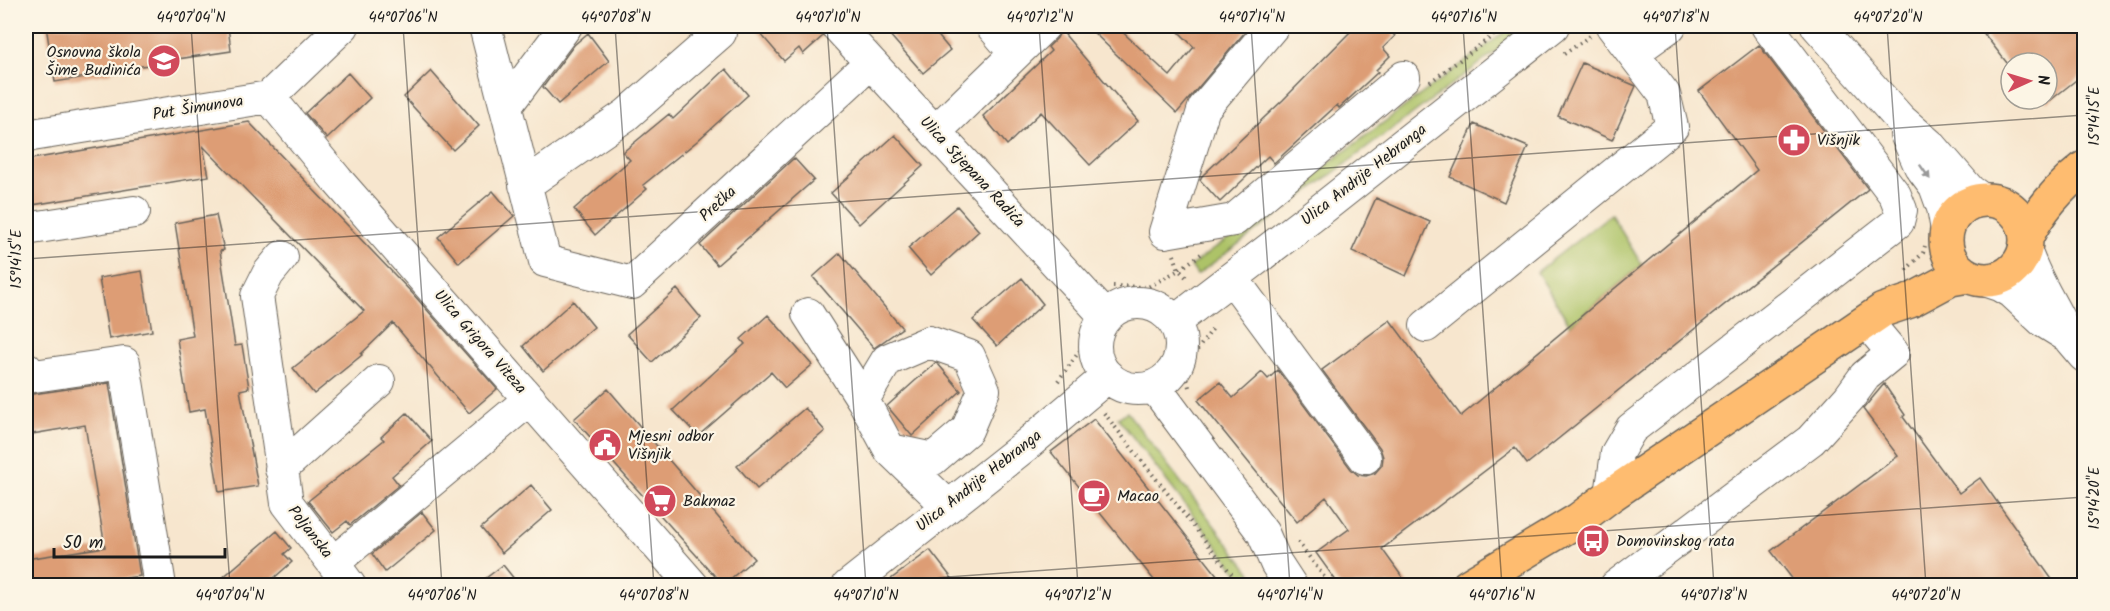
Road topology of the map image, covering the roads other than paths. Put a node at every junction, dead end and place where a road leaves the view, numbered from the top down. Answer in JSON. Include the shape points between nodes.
{"nodes":[{"id":1,"x":343,"y":26,"type":"edge"},
{"id":2,"x":484,"y":26,"type":"edge"},
{"id":3,"x":566,"y":26,"type":"edge"},
{"id":4,"x":837,"y":26,"type":"edge"},
{"id":5,"x":992,"y":26,"type":"edge"},
{"id":6,"x":1044,"y":26,"type":"edge"},
{"id":7,"x":1273,"y":26,"type":"edge"},
{"id":8,"x":1553,"y":26,"type":"edge"},
{"id":9,"x":1612,"y":26,"type":"edge"},
{"id":10,"x":1670,"y":26,"type":"edge"},
{"id":11,"x":1767,"y":26,"type":"edge"},
{"id":12,"x":1817,"y":26,"type":"edge"},
{"id":13,"x":720,"y":33,"type":"dead end"},
{"id":14,"x":1634,"y":52,"type":"junction"},
{"id":15,"x":1015,"y":53,"type":"junction"},
{"id":16,"x":870,"y":63,"type":"junction"},
{"id":17,"x":1404,"y":77,"type":"dead end"},
{"id":18,"x":269,"y":97,"type":"junction"},
{"id":19,"x":506,"y":106,"type":"junction"},
{"id":20,"x":1900,"y":120,"type":"junction"},
{"id":21,"x":935,"y":132,"type":"junction"},
{"id":22,"x":26,"y":136,"type":"edge"},
{"id":23,"x":2082,"y":170,"type":"edge"},
{"id":24,"x":525,"y":184,"type":"junction"},
{"id":25,"x":1993,"y":202,"type":"junction"},
{"id":26,"x":134,"y":212,"type":"dead end"},
{"id":27,"x":26,"y":230,"type":"edge"},
{"id":28,"x":1946,"y":238,"type":"junction"},
{"id":29,"x":2025,"y":243,"type":"junction"},
{"id":30,"x":282,"y":257,"type":"dead end"},
{"id":31,"x":1232,"y":278,"type":"junction"},
{"id":32,"x":1977,"y":278,"type":"junction"},
{"id":33,"x":808,"y":314,"type":"dead end"},
{"id":34,"x":1875,"y":316,"type":"junction"},
{"id":35,"x":1093,"y":319,"type":"junction"},
{"id":36,"x":1174,"y":322,"type":"junction"},
{"id":37,"x":1426,"y":326,"type":"dead end"},
{"id":38,"x":2076,"y":346,"type":"edge"},
{"id":39,"x":26,"y":368,"type":"edge"},
{"id":40,"x":1108,"y":376,"type":"junction"},
{"id":41,"x":378,"y":381,"type":"dead end"},
{"id":42,"x":1154,"y":386,"type":"junction"},
{"id":43,"x":530,"y":399,"type":"junction"},
{"id":44,"x":863,"y":400,"type":"junction"},
{"id":45,"x":890,"y":450,"type":"junction"},
{"id":46,"x":1365,"y":458,"type":"dead end"},
{"id":47,"x":281,"y":469,"type":"junction"},
{"id":48,"x":1611,"y":495,"type":"junction"},
{"id":49,"x":948,"y":506,"type":"junction"},
{"id":50,"x":1278,"y":534,"type":"junction"},
{"id":51,"x":342,"y":574,"type":"edge"},
{"id":52,"x":1480,"y":581,"type":"edge"},
{"id":53,"x":1323,"y":584,"type":"edge"},
{"id":54,"x":160,"y":585,"type":"edge"},
{"id":55,"x":693,"y":585,"type":"edge"},
{"id":56,"x":848,"y":585,"type":"edge"},
{"id":57,"x":1291,"y":585,"type":"edge"},
{"id":58,"x":1616,"y":585,"type":"edge"}],
"edges":[{"from":1,"to":18,"type":"street"},
{"from":2,"to":19,"type":"street"},
{"from":3,"to":19,"type":"street"},
{"from":4,"to":16,"type":"street","name":"Ulica Stjepana Radića"},
{"from":5,"to":15,"type":"street"},
{"from":6,"to":15,"type":"street"},
{"from":7,"to":17,"type":"street","via":[[1204,108],[1164,232],[1234,220]]},
{"from":8,"to":31,"type":"street","name":"Ulica Andrije Hebranga"},
{"from":9,"to":14,"type":"street"},
{"from":10,"to":14,"type":"street"},
{"from":11,"to":48,"type":"street","via":[[1895,195],[1901,210],[1898,222],[1631,429],[1617,453]]},
{"from":12,"to":20,"type":"street"},
{"from":13,"to":24,"type":"street","via":[[626,115]]},
{"from":14,"to":37,"type":"street","via":[[1664,94],[1672,128]]},
{"from":15,"to":21,"type":"street"},
{"from":16,"to":21,"type":"street","name":"Ulica Stjepana Radića"},
{"from":16,"to":24,"type":"street","name":"Prečka","via":[[632,284],[545,261]]},
{"from":18,"to":22,"type":"street","name":"Put Šimunova"},
{"from":18,"to":43,"type":"street","name":"Ulica Grigora Viteza"},
{"from":19,"to":24,"type":"street"},
{"from":20,"to":25,"type":"street","via":[[1932,147],[1970,191]]},
{"from":20,"to":28,"type":"street","one_way":true,"via":[[1920,166],[1935,186],[1943,208]]},
{"from":21,"to":35,"type":"street","name":"Ulica Stjepana Radića"},
{"from":23,"to":25,"type":"main road","via":[[2033,194]]},
{"from":23,"to":29,"type":"main road","via":[[2046,207]]},
{"from":25,"to":28,"type":"main road","via":[[1971,202],[1960,209],[1952,218]]},
{"from":25,"to":29,"type":"main road","via":[[2013,210],[2020,220]]},
{"from":26,"to":27,"type":"street"},
{"from":28,"to":32,"type":"main road","via":[[1958,269]]},
{"from":28,"to":34,"type":"main road","via":[[1924,270]]},
{"from":29,"to":32,"type":"main road","via":[[2019,262],[2010,272],[2002,277]]},
{"from":29,"to":38,"type":"street","via":[[2031,269]]},
{"from":30,"to":47,"type":"street","name":"Poljanska","via":[[257,296]]},
{"from":31,"to":36,"type":"street","name":"Ulica Andrije Hebranga"},
{"from":31,"to":46,"type":"street"},
{"from":32,"to":34,"type":"main road","via":[[1951,279]]},
{"from":32,"to":38,"type":"street","via":[[2012,292]]},
{"from":33,"to":44,"type":"street"},
{"from":34,"to":48,"type":"main road"},
{"from":34,"to":58,"type":"street","via":[[1893,353],[1865,376],[1811,440]]},
{"from":35,"to":36,"type":"street","via":[[1122,306],[1141,303],[1165,312]]},
{"from":35,"to":40,"type":"street","via":[[1099,328],[1096,354]]},
{"from":36,"to":42,"type":"street","via":[[1181,346],[1179,358],[1170,375]]},
{"from":39,"to":54,"type":"street","via":[[27,377],[124,363]]},
{"from":40,"to":42,"type":"street","via":[[1130,388]]},
{"from":40,"to":49,"type":"street","name":"Ulica Andrije Hebranga"},
{"from":41,"to":47,"type":"street"},
{"from":42,"to":50,"type":"street"},
{"from":43,"to":51,"type":"street","name":"Poljanska"},
{"from":43,"to":55,"type":"street","name":"Ulica Grigora Viteza"},
{"from":44,"to":45,"type":"street"},
{"from":44,"to":45,"type":"street","via":[[886,360],[929,342],[969,356],[984,390],[967,430],[933,459]]},
{"from":45,"to":49,"type":"street"},
{"from":47,"to":51,"type":"street","name":"Poljanska","via":[[287,503]]},
{"from":48,"to":52,"type":"main road"},
{"from":49,"to":56,"type":"street","name":"Ulica Andrije Hebranga"},
{"from":50,"to":53,"type":"street","via":[[1284,550]]},
{"from":50,"to":57,"type":"street","via":[[1276,563]]}]}
